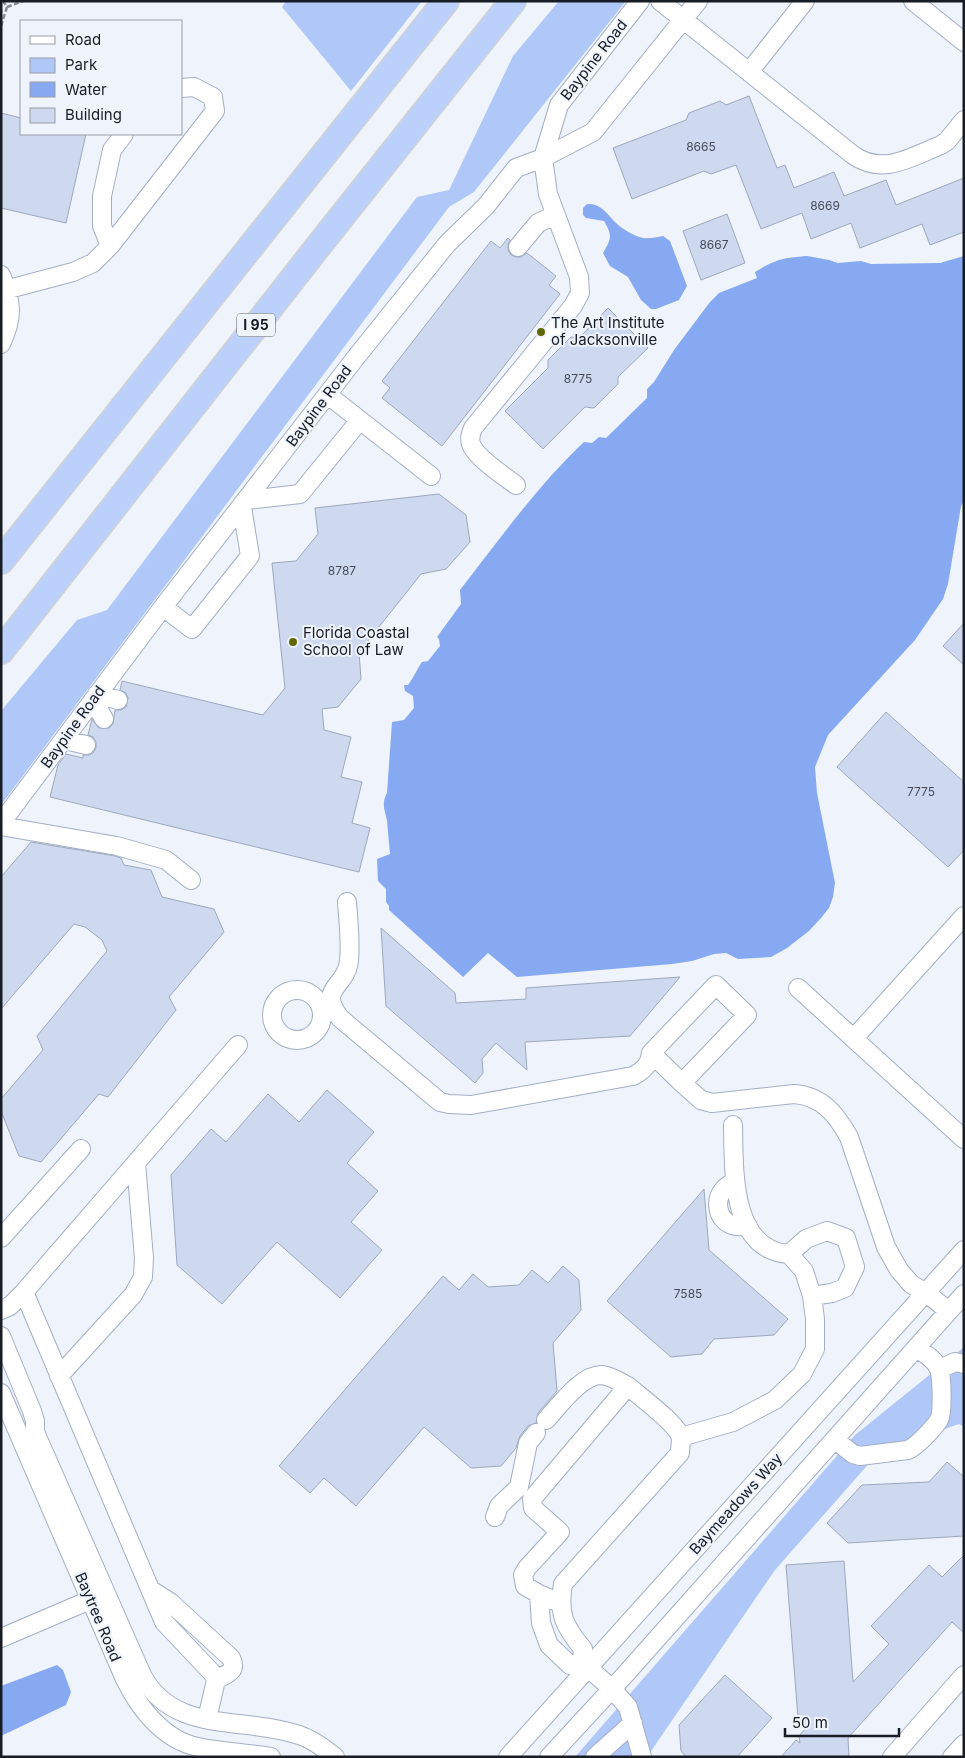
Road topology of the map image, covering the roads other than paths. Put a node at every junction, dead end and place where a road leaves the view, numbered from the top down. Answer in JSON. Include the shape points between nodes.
{"nodes":[{"id":1,"x":446,"y":1,"type":"edge"},
{"id":2,"x":513,"y":1,"type":"edge"},
{"id":3,"x":640,"y":1,"type":"edge"},
{"id":4,"x":660,"y":1,"type":"edge"},
{"id":5,"x":698,"y":1,"type":"edge"},
{"id":6,"x":806,"y":1,"type":"edge"},
{"id":7,"x":913,"y":1,"type":"edge"},
{"id":8,"x":683,"y":20,"type":"junction"},
{"id":9,"x":964,"y":42,"type":"edge"},
{"id":10,"x":749,"y":72,"type":"junction"},
{"id":11,"x":182,"y":88,"type":"edge"},
{"id":12,"x":964,"y":120,"type":"edge"},
{"id":13,"x":123,"y":135,"type":"edge"},
{"id":14,"x":543,"y":158,"type":"junction"},
{"id":15,"x":556,"y":215,"type":"junction"},
{"id":16,"x":110,"y":246,"type":"junction"},
{"id":17,"x":518,"y":246,"type":"dead end"},
{"id":18,"x":3,"y":285,"type":"edge"},
{"id":19,"x":1,"y":344,"type":"edge"},
{"id":20,"x":328,"y":395,"type":"junction"},
{"id":21,"x":360,"y":420,"type":"junction"},
{"id":22,"x":431,"y":476,"type":"dead end"},
{"id":23,"x":516,"y":485,"type":"dead end"},
{"id":24,"x":244,"y":504,"type":"junction"},
{"id":25,"x":1,"y":561,"type":"edge"},
{"id":26,"x":163,"y":607,"type":"junction"},
{"id":27,"x":1,"y":651,"type":"edge"},
{"id":28,"x":95,"y":697,"type":"junction"},
{"id":29,"x":118,"y":700,"type":"dead end"},
{"id":30,"x":89,"y":729,"type":"junction"},
{"id":31,"x":1,"y":824,"type":"edge"},
{"id":32,"x":191,"y":880,"type":"dead end"},
{"id":33,"x":347,"y":902,"type":"dead end"},
{"id":34,"x":964,"y":916,"type":"edge"},
{"id":35,"x":798,"y":988,"type":"dead end"},
{"id":36,"x":854,"y":1038,"type":"junction"},
{"id":37,"x":238,"y":1045,"type":"dead end"},
{"id":38,"x":651,"y":1053,"type":"junction"},
{"id":39,"x":682,"y":1083,"type":"junction"},
{"id":40,"x":733,"y":1125,"type":"dead end"},
{"id":41,"x":964,"y":1139,"type":"edge"},
{"id":42,"x":81,"y":1149,"type":"dead end"},
{"id":43,"x":136,"y":1164,"type":"junction"},
{"id":44,"x":2,"y":1236,"type":"edge"},
{"id":45,"x":964,"y":1250,"type":"edge"},
{"id":46,"x":788,"y":1254,"type":"junction"},
{"id":47,"x":24,"y":1292,"type":"junction"},
{"id":48,"x":926,"y":1293,"type":"junction"},
{"id":49,"x":964,"y":1294,"type":"edge"},
{"id":50,"x":812,"y":1296,"type":"junction"},
{"id":51,"x":1,"y":1310,"type":"edge"},
{"id":52,"x":948,"y":1311,"type":"junction"},
{"id":53,"x":1,"y":1336,"type":"edge"},
{"id":54,"x":916,"y":1348,"type":"junction"},
{"id":55,"x":1,"y":1357,"type":"edge"},
{"id":56,"x":964,"y":1364,"type":"edge"},
{"id":57,"x":940,"y":1369,"type":"junction"},
{"id":58,"x":60,"y":1376,"type":"junction"},
{"id":59,"x":628,"y":1386,"type":"junction"},
{"id":60,"x":1,"y":1393,"type":"edge"},
{"id":61,"x":35,"y":1432,"type":"junction"},
{"id":62,"x":680,"y":1437,"type":"junction"},
{"id":63,"x":835,"y":1440,"type":"junction"},
{"id":64,"x":495,"y":1517,"type":"dead end"},
{"id":65,"x":151,"y":1590,"type":"junction"},
{"id":66,"x":539,"y":1594,"type":"junction"},
{"id":67,"x":90,"y":1600,"type":"junction"},
{"id":68,"x":560,"y":1603,"type":"junction"},
{"id":69,"x":566,"y":1624,"type":"junction"},
{"id":70,"x":545,"y":1634,"type":"junction"},
{"id":71,"x":1,"y":1638,"type":"edge"},
{"id":72,"x":585,"y":1665,"type":"junction"},
{"id":73,"x":964,"y":1674,"type":"edge"},
{"id":74,"x":216,"y":1680,"type":"junction"},
{"id":75,"x":612,"y":1689,"type":"junction"},
{"id":76,"x":207,"y":1719,"type":"junction"},
{"id":77,"x":633,"y":1723,"type":"junction"},
{"id":78,"x":964,"y":1744,"type":"edge"},
{"id":79,"x":271,"y":1757,"type":"edge"},
{"id":80,"x":335,"y":1757,"type":"edge"},
{"id":81,"x":508,"y":1757,"type":"edge"},
{"id":82,"x":549,"y":1757,"type":"edge"},
{"id":83,"x":595,"y":1757,"type":"edge"},
{"id":84,"x":642,"y":1757,"type":"edge"},
{"id":85,"x":892,"y":1757,"type":"edge"},
{"id":86,"x":952,"y":1757,"type":"edge"}],
"edges":[{"from":1,"to":25,"type":"highway"},
{"from":2,"to":27,"type":"highway","number":"I 95"},
{"from":3,"to":14,"type":"street","name":"Baypine Road","via":[[559,105]]},
{"from":4,"to":8,"type":"street"},
{"from":5,"to":8,"type":"street"},
{"from":6,"to":10,"type":"street"},
{"from":7,"to":9,"type":"street"},
{"from":8,"to":10,"type":"street"},
{"from":8,"to":14,"type":"street","via":[[593,132]]},
{"from":10,"to":12,"type":"street","via":[[853,155],[869,164],[894,163],[941,145]]},
{"from":11,"to":16,"type":"street","via":[[194,87],[214,96],[215,111]]},
{"from":13,"to":16,"type":"street","via":[[112,150],[102,196],[102,226]]},
{"from":14,"to":15,"type":"street","via":[[548,194]]},
{"from":14,"to":20,"type":"street","name":"Baypine Road","via":[[516,168],[486,206],[447,244]]},
{"from":15,"to":17,"type":"street","via":[[538,223]]},
{"from":15,"to":23,"type":"street","via":[[587,294],[573,306],[471,434],[471,445],[478,455]]},
{"from":16,"to":18,"type":"street","via":[[93,264],[73,272]]},
{"from":18,"to":19,"type":"street","via":[[12,311]]},
{"from":20,"to":21,"type":"street"},
{"from":20,"to":24,"type":"street","name":"Baypine Road"},
{"from":21,"to":22,"type":"street"},
{"from":21,"to":24,"type":"street","via":[[300,494]]},
{"from":24,"to":26,"type":"street","name":"Baypine Road"},
{"from":24,"to":26,"type":"street","via":[[250,556],[192,629]]},
{"from":26,"to":28,"type":"street","name":"Baypine Road"},
{"from":28,"to":29,"type":"street"},
{"from":28,"to":30,"type":"street","name":"Baypine Road"},
{"from":28,"to":30,"type":"street"},
{"from":30,"to":31,"type":"street","name":"Baypine Road","via":[[65,740]]},
{"from":31,"to":32,"type":"street","via":[[117,846],[166,860]]},
{"from":33,"to":38,"type":"street","via":[[348,966],[327,1004],[440,1102],[471,1106],[633,1076],[646,1068]]},
{"from":34,"to":36,"type":"street"},
{"from":35,"to":36,"type":"street"},
{"from":36,"to":41,"type":"street"},
{"from":37,"to":43,"type":"street"},
{"from":38,"to":39,"type":"street"},
{"from":38,"to":39,"type":"street","via":[[716,985],[729,997],[747,1015]]},
{"from":39,"to":48,"type":"street","via":[[701,1100],[712,1103],[794,1094],[806,1095],[824,1104],[849,1137],[888,1253],[911,1284]]},
{"from":40,"to":46,"type":"street","via":[[734,1182],[748,1226],[761,1245],[776,1253]]},
{"from":42,"to":44,"type":"street"},
{"from":43,"to":47,"type":"street"},
{"from":43,"to":58,"type":"street","via":[[143,1277],[133,1295]]},
{"from":45,"to":48,"type":"street","name":"Baymeadows Way"},
{"from":46,"to":50,"type":"street","via":[[804,1272]]},
{"from":46,"to":50,"type":"street","via":[[806,1239],[827,1231],[846,1238],[855,1267],[845,1288]]},
{"from":47,"to":51,"type":"street"},
{"from":47,"to":58,"type":"street"},
{"from":48,"to":52,"type":"street"},
{"from":48,"to":72,"type":"street","name":"Baymeadows Way"},
{"from":49,"to":52,"type":"street","name":"Baymeadows Way"},
{"from":50,"to":62,"type":"street","via":[[815,1349],[802,1374],[775,1400],[733,1422]]},
{"from":52,"to":54,"type":"street","name":"Baymeadows Way"},
{"from":53,"to":61,"type":"street","name":"Baytree Road","via":[[32,1411]]},
{"from":54,"to":57,"type":"street"},
{"from":54,"to":63,"type":"street","name":"Baymeadows Way"},
{"from":55,"to":61,"type":"street","name":"Baytree Road"},
{"from":56,"to":57,"type":"street","via":[[955,1362]]},
{"from":57,"to":63,"type":"street","via":[[939,1419],[914,1447],[860,1456]]},
{"from":58,"to":65,"type":"street"},
{"from":59,"to":62,"type":"street","via":[[669,1421]]},
{"from":59,"to":64,"type":"street","via":[[602,1375],[580,1384],[528,1443],[519,1487],[499,1506]]},
{"from":59,"to":66,"type":"street","via":[[532,1499],[533,1508],[560,1532],[523,1575],[525,1586]]},
{"from":60,"to":67,"type":"street","name":"Baytree Road"},
{"from":61,"to":76,"type":"street","name":"Baytree Road","via":[[146,1684],[170,1706]]},
{"from":62,"to":68,"type":"street","via":[[680,1453],[563,1584]]},
{"from":63,"to":75,"type":"street","name":"Baymeadows Way"},
{"from":65,"to":74,"type":"street","via":[[166,1624],[213,1672]]},
{"from":65,"to":74,"type":"street","via":[[170,1602],[231,1658],[233,1668]]},
{"from":66,"to":68,"type":"street"},
{"from":66,"to":70,"type":"street"},
{"from":67,"to":71,"type":"street"},
{"from":67,"to":79,"type":"street","name":"Baytree Road","via":[[131,1691],[163,1730],[196,1747]]},
{"from":68,"to":69,"type":"street"},
{"from":69,"to":70,"type":"street"},
{"from":69,"to":72,"type":"street","via":[[583,1649]]},
{"from":70,"to":72,"type":"street","via":[[549,1645],[570,1665]]},
{"from":72,"to":75,"type":"street"},
{"from":72,"to":81,"type":"street","name":"Baymeadows Way"},
{"from":73,"to":85,"type":"street"},
{"from":74,"to":76,"type":"street"},
{"from":75,"to":77,"type":"street","via":[[628,1707]]},
{"from":75,"to":82,"type":"street","name":"Baymeadows Way"},
{"from":76,"to":80,"type":"street","name":"Baytree Road","via":[[294,1733],[320,1745]]},
{"from":77,"to":83,"type":"street"},
{"from":77,"to":84,"type":"street"},
{"from":78,"to":86,"type":"street"}]}
